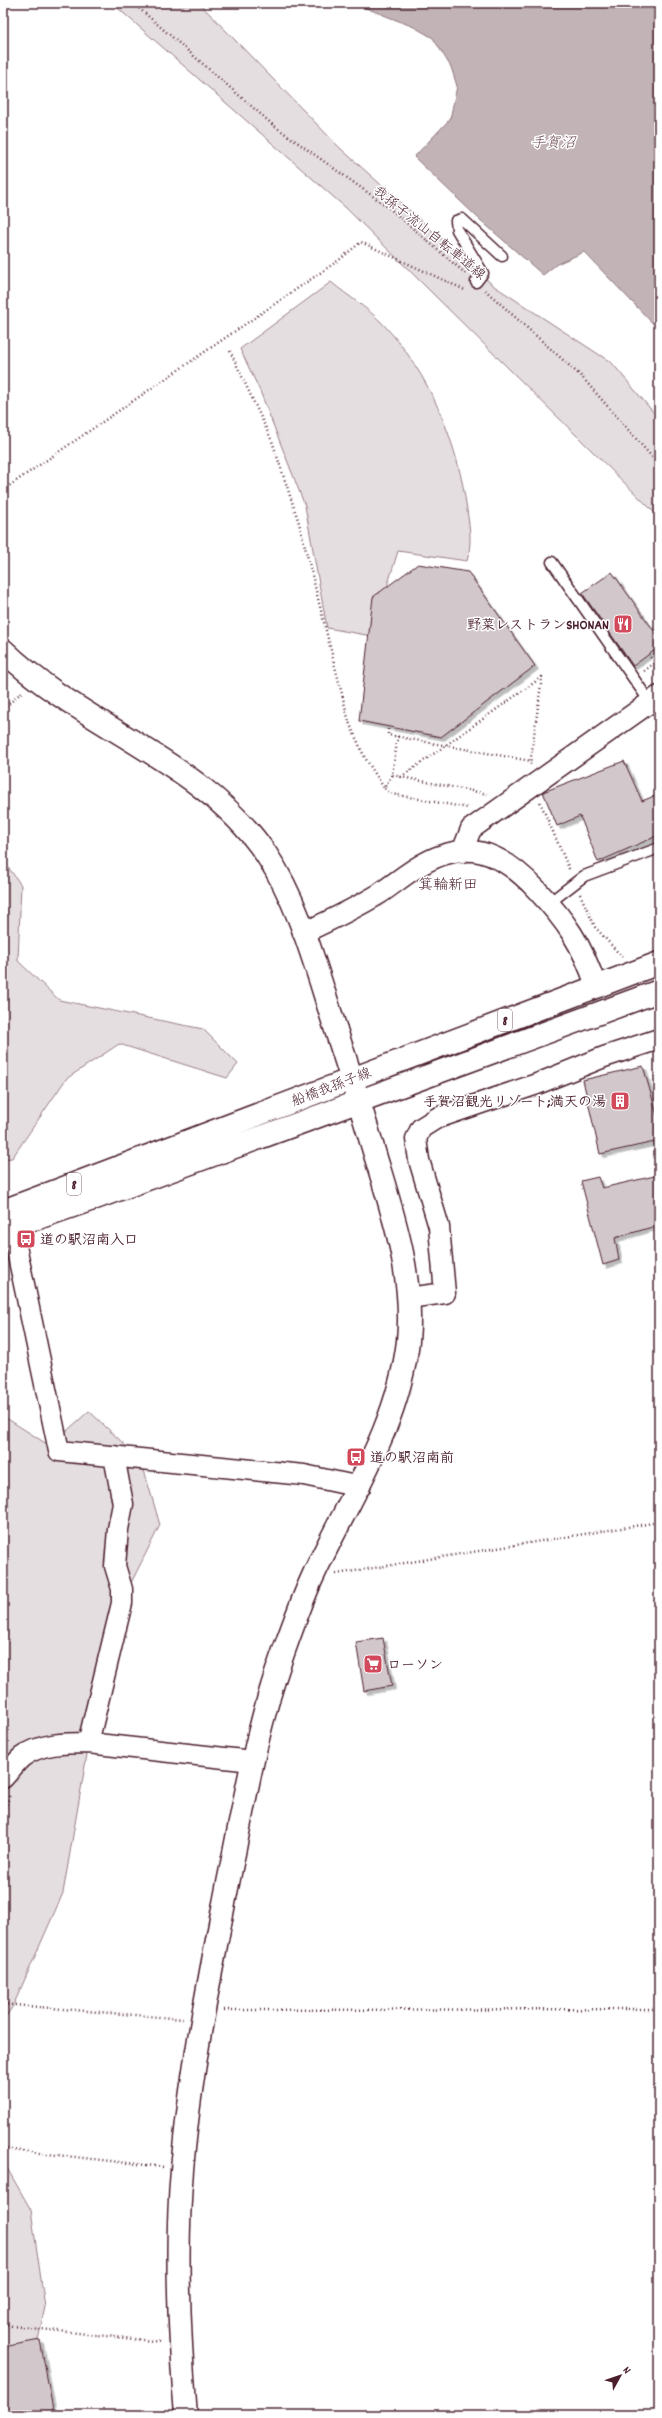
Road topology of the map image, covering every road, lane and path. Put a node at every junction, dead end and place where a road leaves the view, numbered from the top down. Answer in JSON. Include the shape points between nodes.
{"nodes":[{"id":1,"x":133,"y":3,"type":"edge"},
{"id":2,"x":502,"y":256,"type":"dead end"},
{"id":3,"x":476,"y":282,"type":"junction"},
{"id":4,"x":230,"y":352,"type":"dead end"},
{"id":5,"x":659,"y":466,"type":"edge"},
{"id":6,"x":3,"y":490,"type":"edge"},
{"id":7,"x":552,"y":562,"type":"dead end"},
{"id":8,"x":3,"y":650,"type":"edge"},
{"id":9,"x":648,"y":655,"type":"dead end"},
{"id":10,"x":646,"y":676,"type":"dead end"},
{"id":11,"x":37,"y":678,"type":"junction"},
{"id":12,"x":654,"y":699,"type":"edge"},
{"id":13,"x":3,"y":709,"type":"edge"},
{"id":14,"x":388,"y":728,"type":"dead end"},
{"id":15,"x":398,"y":736,"type":"junction"},
{"id":16,"x":446,"y":744,"type":"junction"},
{"id":17,"x":531,"y":761,"type":"junction"},
{"id":18,"x":538,"y":771,"type":"junction"},
{"id":19,"x":392,"y":775,"type":"junction"},
{"id":20,"x":402,"y":777,"type":"junction"},
{"id":21,"x":384,"y":788,"type":"junction"},
{"id":22,"x":494,"y":796,"type":"dead end"},
{"id":23,"x":474,"y":809,"type":"dead end"},
{"id":24,"x":659,"y":848,"type":"edge"},
{"id":25,"x":462,"y":852,"type":"junction"},
{"id":26,"x":549,"y":903,"type":"junction"},
{"id":27,"x":303,"y":933,"type":"junction"},
{"id":28,"x":659,"y":963,"type":"edge"},
{"id":29,"x":596,"y":986,"type":"junction"},
{"id":30,"x":659,"y":991,"type":"edge"},
{"id":31,"x":659,"y":1039,"type":"edge"},
{"id":32,"x":352,"y":1078,"type":"junction"},
{"id":33,"x":359,"y":1101,"type":"junction"},
{"id":34,"x":6,"y":1222,"type":"edge"},
{"id":35,"x":408,"y":1298,"type":"junction"},
{"id":36,"x":114,"y":1456,"type":"junction"},
{"id":37,"x":360,"y":1486,"type":"junction"},
{"id":38,"x":659,"y":1522,"type":"edge"},
{"id":39,"x":312,"y":1577,"type":"junction"},
{"id":40,"x":88,"y":1743,"type":"junction"},
{"id":41,"x":252,"y":1761,"type":"junction"},
{"id":42,"x":3,"y":1778,"type":"edge"},
{"id":43,"x":3,"y":2004,"type":"edge"},
{"id":44,"x":659,"y":2009,"type":"edge"},
{"id":45,"x":203,"y":2015,"type":"junction"},
{"id":46,"x":3,"y":2149,"type":"edge"},
{"id":47,"x":182,"y":2169,"type":"junction"},
{"id":48,"x":3,"y":2325,"type":"edge"},
{"id":49,"x":180,"y":2344,"type":"junction"},
{"id":50,"x":186,"y":2415,"type":"edge"}],
"edges":[{"from":1,"to":3,"type":"path","name":"我孫子流山自転車道線","via":[[273,125],[388,207]]},
{"from":2,"to":3,"type":"lane","via":[[462,219],[456,221],[457,230],[482,273]]},
{"from":3,"to":5,"type":"path","name":"我孫子流山自転車道線","via":[[582,377]]},
{"from":3,"to":6,"type":"path","via":[[466,290],[361,242],[339,260]]},
{"from":4,"to":21,"type":"path","via":[[272,441],[299,523],[349,722],[364,756]]},
{"from":7,"to":12,"type":"lane"},
{"from":8,"to":11,"type":"street"},
{"from":9,"to":10,"type":"path","via":[[654,662],[643,672]]},
{"from":11,"to":13,"type":"path"},
{"from":11,"to":27,"type":"street","via":[[58,696],[185,775],[231,812],[266,854],[290,898]]},
{"from":12,"to":18,"type":"street"},
{"from":14,"to":15,"type":"path","via":[[388,735]]},
{"from":15,"to":16,"type":"path"},
{"from":15,"to":19,"type":"path"},
{"from":16,"to":17,"type":"path"},
{"from":16,"to":17,"type":"path","via":[[542,677]]},
{"from":16,"to":20,"type":"path"},
{"from":17,"to":18,"type":"path"},
{"from":17,"to":18,"type":"path"},
{"from":18,"to":25,"type":"street","via":[[471,829]]},
{"from":19,"to":20,"type":"path"},
{"from":19,"to":21,"type":"path"},
{"from":20,"to":22,"type":"path"},
{"from":21,"to":23,"type":"path","via":[[392,794]]},
{"from":24,"to":26,"type":"lane","via":[[584,876]]},
{"from":25,"to":26,"type":"street","via":[[479,850],[496,856],[521,873]]},
{"from":25,"to":27,"type":"street","via":[[446,853],[418,867],[379,894]]},
{"from":26,"to":29,"type":"street","via":[[568,925],[586,958]]},
{"from":27,"to":32,"type":"street"},
{"from":28,"to":29,"type":"street","name":"船橋我孫子線","number":"8"},
{"from":29,"to":32,"type":"street","name":"船橋我孫子線","number":"8"},
{"from":30,"to":33,"type":"street","name":"船橋我孫子線","number":"8"},
{"from":31,"to":35,"type":"street","via":[[437,1118],[421,1128],[416,1139],[419,1160],[439,1227],[445,1294]]},
{"from":32,"to":33,"type":"street"},
{"from":32,"to":34,"type":"street","name":"船橋我孫子線","number":"8"},
{"from":33,"to":34,"type":"street","name":"船橋我孫子線","number":"8"},
{"from":33,"to":35,"type":"street","via":[[401,1244]]},
{"from":34,"to":36,"type":"street","via":[[59,1451]]},
{"from":35,"to":37,"type":"street","via":[[408,1334],[404,1369],[393,1412]]},
{"from":36,"to":37,"type":"street","via":[[304,1475]]},
{"from":36,"to":40,"type":"street","via":[[122,1504],[115,1566],[122,1589],[122,1603]]},
{"from":37,"to":39,"type":"street"},
{"from":38,"to":39,"type":"path"},
{"from":39,"to":41,"type":"street","via":[[280,1662]]},
{"from":40,"to":41,"type":"street"},
{"from":40,"to":42,"type":"street","via":[[43,1746],[22,1757]]},
{"from":41,"to":45,"type":"street"},
{"from":43,"to":45,"type":"path"},
{"from":44,"to":45,"type":"path"},
{"from":45,"to":47,"type":"street"},
{"from":46,"to":47,"type":"path"},
{"from":47,"to":49,"type":"street","via":[[178,2253]]},
{"from":48,"to":49,"type":"path"},
{"from":49,"to":50,"type":"street"}]}
